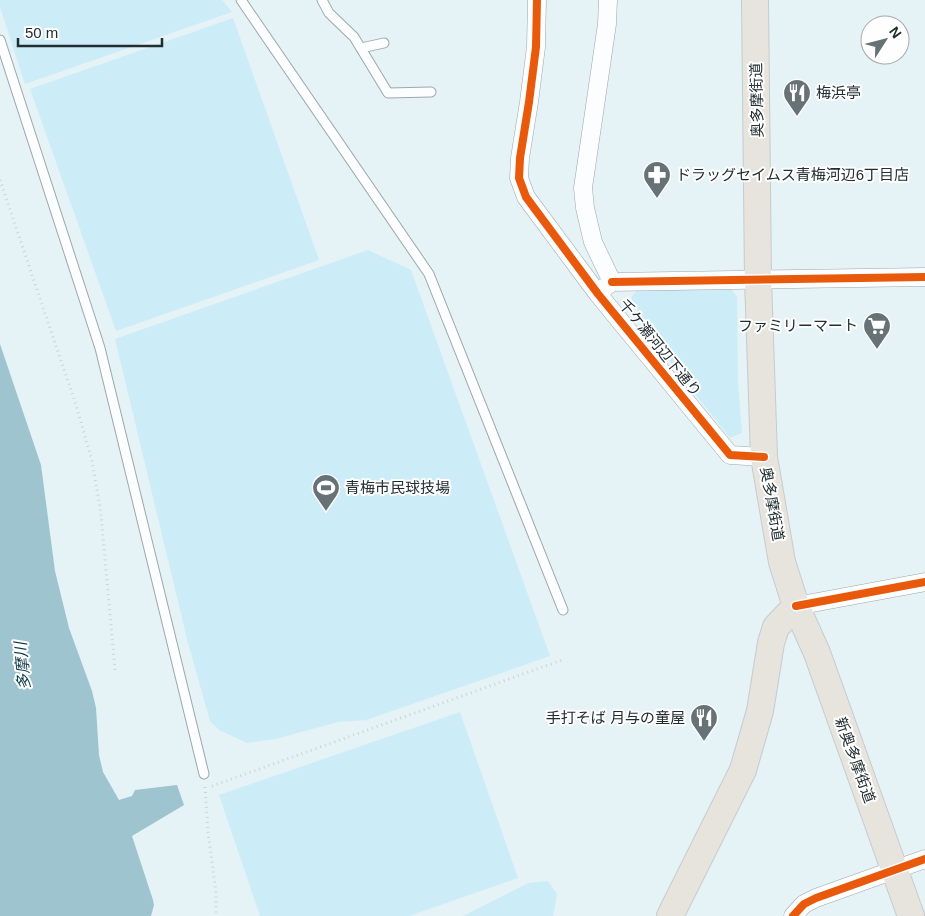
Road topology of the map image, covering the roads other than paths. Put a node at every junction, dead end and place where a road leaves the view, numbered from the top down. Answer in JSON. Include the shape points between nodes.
{"nodes":[{"id":1,"x":241,"y":0,"type":"edge"},
{"id":2,"x":322,"y":0,"type":"edge"},
{"id":3,"x":537,"y":0,"type":"edge"},
{"id":4,"x":608,"y":0,"type":"edge"},
{"id":5,"x":756,"y":0,"type":"edge"},
{"id":6,"x":0,"y":40,"type":"edge"},
{"id":7,"x":384,"y":43,"type":"dead end"},
{"id":8,"x":360,"y":48,"type":"junction"},
{"id":9,"x":431,"y":92,"type":"dead end"},
{"id":10,"x":925,"y":277,"type":"edge"},
{"id":11,"x":758,"y":279,"type":"junction"},
{"id":12,"x":612,"y":282,"type":"junction"},
{"id":13,"x":598,"y":294,"type":"junction"},
{"id":14,"x":764,"y":457,"type":"junction"},
{"id":15,"x":925,"y":582,"type":"edge"},
{"id":16,"x":796,"y":606,"type":"junction"},
{"id":17,"x":563,"y":610,"type":"dead end"},
{"id":18,"x":204,"y":774,"type":"road end"},
{"id":19,"x":925,"y":859,"type":"edge"},
{"id":20,"x":894,"y":871,"type":"junction"},
{"id":21,"x":670,"y":916,"type":"edge"},
{"id":22,"x":793,"y":916,"type":"edge"},
{"id":23,"x":911,"y":916,"type":"edge"}],
"edges":[{"from":1,"to":17,"type":"lane","via":[[429,274]]},
{"from":2,"to":8,"type":"lane","via":[[329,13],[354,37]]},
{"from":3,"to":13,"type":"street","name":"千ケ瀬河辺下通り","via":[[536,47],[519,178],[526,197]]},
{"from":4,"to":12,"type":"street","via":[[583,188],[584,208],[593,242]]},
{"from":5,"to":11,"type":"main road","name":"奥多摩街道"},
{"from":6,"to":18,"type":"lane","via":[[100,348]]},
{"from":7,"to":8,"type":"lane"},
{"from":8,"to":9,"type":"lane","via":[[388,93]]},
{"from":10,"to":11,"type":"street"},
{"from":11,"to":12,"type":"street"},
{"from":11,"to":14,"type":"main road","name":"奥多摩街道"},
{"from":12,"to":13,"type":"street"},
{"from":13,"to":14,"type":"street","name":"千ケ瀬河辺下通り","via":[[730,455]]},
{"from":14,"to":16,"type":"main road","name":"奥多摩街道","via":[[782,562]]},
{"from":15,"to":16,"type":"street"},
{"from":16,"to":20,"type":"main road","name":"新奥多摩街道","via":[[817,653]]},
{"from":16,"to":21,"type":"main road","via":[[776,627],[770,643],[760,711],[743,770]]},
{"from":19,"to":20,"type":"street"},
{"from":20,"to":22,"type":"street","via":[[816,898],[804,904]]},
{"from":20,"to":23,"type":"main road","name":"新奥多摩街道"}]}
